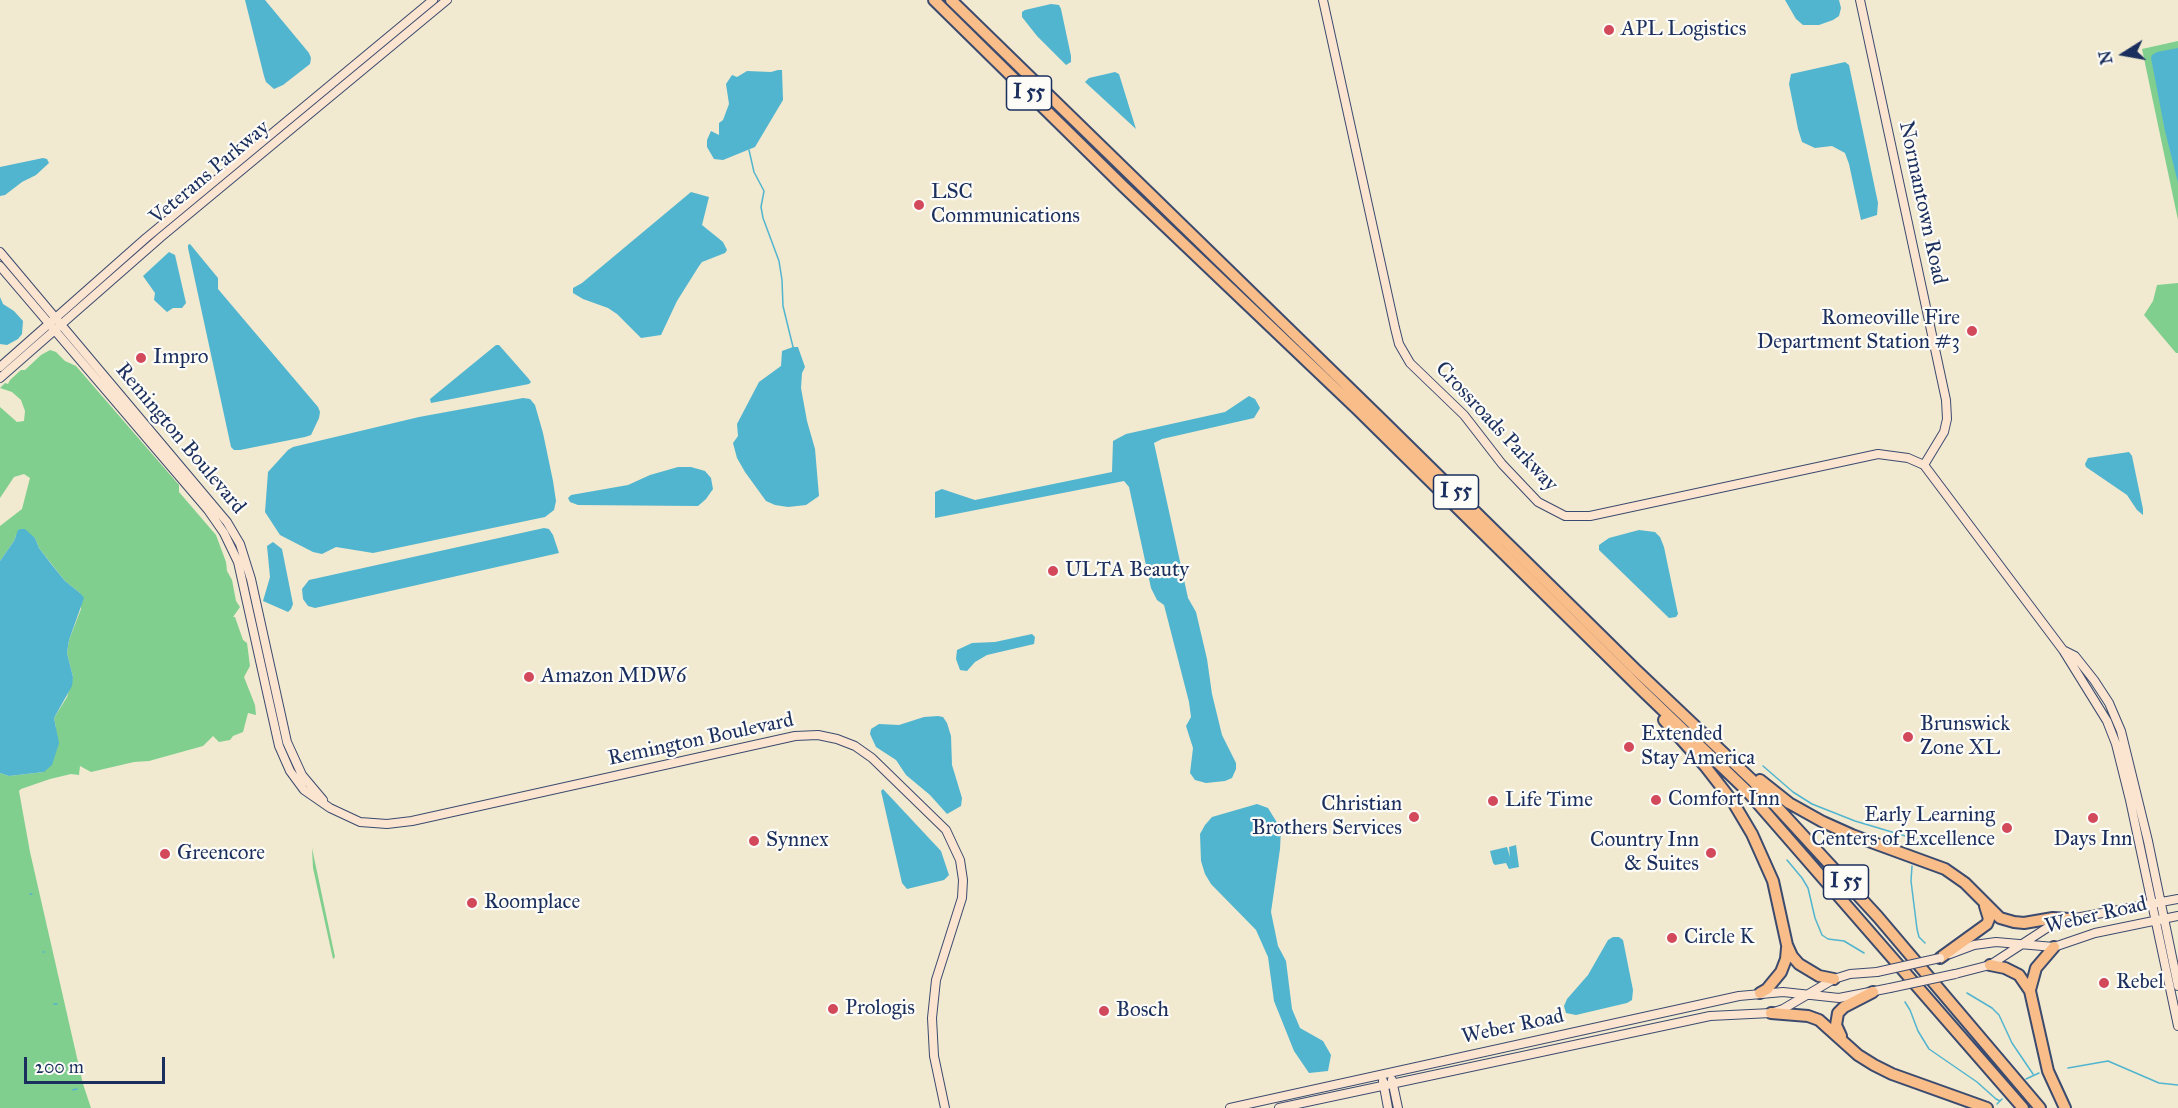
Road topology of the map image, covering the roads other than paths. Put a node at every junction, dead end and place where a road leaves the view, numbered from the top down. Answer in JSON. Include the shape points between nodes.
{"nodes":[{"id":1,"x":433,"y":0,"type":"edge"},
{"id":2,"x":447,"y":0,"type":"edge"},
{"id":3,"x":934,"y":0,"type":"edge"},
{"id":4,"x":951,"y":0,"type":"edge"},
{"id":5,"x":1323,"y":0,"type":"edge"},
{"id":6,"x":1860,"y":0,"type":"edge"},
{"id":7,"x":0,"y":252,"type":"edge"},
{"id":8,"x":0,"y":266,"type":"edge"},
{"id":9,"x":55,"y":325,"type":"junction"},
{"id":10,"x":0,"y":367,"type":"edge"},
{"id":11,"x":0,"y":378,"type":"edge"},
{"id":12,"x":1924,"y":465,"type":"junction"},
{"id":13,"x":2063,"y":650,"type":"junction"},
{"id":14,"x":1636,"y":670,"type":"junction"},
{"id":15,"x":1645,"y":693,"type":"junction"},
{"id":16,"x":2178,"y":899,"type":"edge"},
{"id":17,"x":1982,"y":901,"type":"junction"},
{"id":18,"x":2161,"y":902,"type":"junction"},
{"id":19,"x":2152,"y":904,"type":"junction"},
{"id":20,"x":2178,"y":916,"type":"edge"},
{"id":21,"x":2164,"y":918,"type":"junction"},
{"id":22,"x":2070,"y":919,"type":"junction"},
{"id":23,"x":2156,"y":920,"type":"junction"},
{"id":24,"x":1787,"y":945,"type":"junction"},
{"id":25,"x":2021,"y":945,"type":"junction"},
{"id":26,"x":2054,"y":947,"type":"junction"},
{"id":27,"x":1940,"y":957,"type":"junction"},
{"id":28,"x":1990,"y":965,"type":"junction"},
{"id":29,"x":1834,"y":979,"type":"junction"},
{"id":30,"x":2178,"y":986,"type":"edge"},
{"id":31,"x":2030,"y":991,"type":"junction"},
{"id":32,"x":1873,"y":992,"type":"junction"},
{"id":33,"x":1760,"y":993,"type":"junction"},
{"id":34,"x":1805,"y":996,"type":"junction"},
{"id":35,"x":1772,"y":1013,"type":"junction"},
{"id":36,"x":2178,"y":1026,"type":"edge"},
{"id":37,"x":1847,"y":1045,"type":"junction"},
{"id":38,"x":1386,"y":1073,"type":"junction"},
{"id":39,"x":1388,"y":1084,"type":"junction"},
{"id":40,"x":945,"y":1108,"type":"edge"},
{"id":41,"x":1230,"y":1108,"type":"edge"},
{"id":42,"x":1279,"y":1108,"type":"edge"},
{"id":43,"x":1389,"y":1108,"type":"edge"},
{"id":44,"x":1398,"y":1108,"type":"edge"},
{"id":45,"x":1987,"y":1108,"type":"edge"},
{"id":46,"x":2023,"y":1108,"type":"edge"},
{"id":47,"x":2040,"y":1108,"type":"edge"},
{"id":48,"x":2065,"y":1108,"type":"edge"}],
"edges":[{"from":1,"to":9,"type":"street","name":"Veterans Parkway","via":[[147,238]]},
{"from":2,"to":9,"type":"street","name":"Veterans Parkway"},
{"from":3,"to":15,"type":"highway","number":"I 55"},
{"from":4,"to":14,"type":"highway","number":"I 55"},
{"from":5,"to":12,"type":"street","name":"Crossroads Parkway","via":[[1399,344],[1410,363],[1464,415],[1538,502],[1565,516],[1590,516],[1878,454],[1908,458]]},
{"from":6,"to":12,"type":"street","name":"Normantown Road","via":[[1946,400],[1944,432]]},
{"from":7,"to":9,"type":"street","name":"Remington Boulevard"},
{"from":8,"to":9,"type":"street","name":"Remington Boulevard"},
{"from":9,"to":10,"type":"street","name":"Veterans Parkway"},
{"from":9,"to":11,"type":"street","name":"Veterans Parkway"},
{"from":9,"to":40,"type":"street","name":"Remington Boulevard","via":[[224,533],[238,562],[279,746],[304,790],[330,808],[360,822],[412,821],[795,736],[818,735],[855,746],[872,758],[935,817],[960,860],[962,898],[936,980],[932,1018],[934,1056]]},
{"from":12,"to":13,"type":"street"},
{"from":13,"to":18,"type":"street","via":[[2075,656],[2116,718],[2125,742]]},
{"from":13,"to":19,"type":"street","via":[[2107,721],[2116,744]]},
{"from":14,"to":17,"type":"highway","via":[[1738,763],[1789,803],[1852,835],[1945,869]]},
{"from":14,"to":47,"type":"highway","number":"I 55","via":[[1754,781],[1878,917]]},
{"from":15,"to":24,"type":"highway","via":[[1655,711],[1733,802],[1752,834],[1773,881]]},
{"from":15,"to":46,"type":"highway","number":"I 55","via":[[1748,792]]},
{"from":16,"to":18,"type":"street","name":"Weber Road"},
{"from":17,"to":22,"type":"highway","via":[[2000,918],[2014,922]]},
{"from":17,"to":27,"type":"highway","via":[[1989,914],[1987,924]]},
{"from":18,"to":19,"type":"street","name":"Weber Road"},
{"from":18,"to":21,"type":"street"},
{"from":19,"to":22,"type":"street","name":"Weber Road"},
{"from":19,"to":23,"type":"street"},
{"from":20,"to":21,"type":"street","name":"Weber Road"},
{"from":21,"to":23,"type":"street","name":"Weber Road"},
{"from":21,"to":30,"type":"street"},
{"from":22,"to":25,"type":"street","name":"Weber Road","via":[[2053,924]]},
{"from":23,"to":26,"type":"street","name":"Weber Road","via":[[2095,933]]},
{"from":23,"to":36,"type":"street"},
{"from":24,"to":29,"type":"highway","via":[[1799,964],[1819,976]]},
{"from":24,"to":33,"type":"highway","via":[[1781,972]]},
{"from":25,"to":26,"type":"street","name":"Weber Road"},
{"from":25,"to":27,"type":"street","name":"Weber Road","via":[[1985,943]]},
{"from":25,"to":28,"type":"street","name":"Weber Road"},
{"from":26,"to":31,"type":"highway","via":[[2036,968]]},
{"from":27,"to":29,"type":"street","name":"Weber Road","bridge":true},
{"from":28,"to":31,"type":"highway","via":[[2019,975]]},
{"from":28,"to":32,"type":"street","name":"Weber Road","bridge":true},
{"from":29,"to":34,"type":"street","name":"Weber Road"},
{"from":31,"to":48,"type":"highway","via":[[2048,1071]]},
{"from":32,"to":34,"type":"street","name":"Weber Road","via":[[1839,998]]},
{"from":32,"to":37,"type":"highway","via":[[1838,1013],[1836,1025]]},
{"from":33,"to":34,"type":"street","name":"Weber Road"},
{"from":33,"to":38,"type":"street","name":"Weber Road"},
{"from":34,"to":35,"type":"street","name":"Weber Road"},
{"from":35,"to":37,"type":"highway","via":[[1814,1018]]},
{"from":35,"to":39,"type":"street","name":"Weber Road","via":[[1710,1016]]},
{"from":37,"to":45,"type":"highway","via":[[1892,1074]]},
{"from":38,"to":39,"type":"street"},
{"from":38,"to":41,"type":"street","name":"Weber Road"},
{"from":39,"to":42,"type":"street","name":"Weber Road"},
{"from":39,"to":43,"type":"street"},
{"from":39,"to":44,"type":"street"}]}
